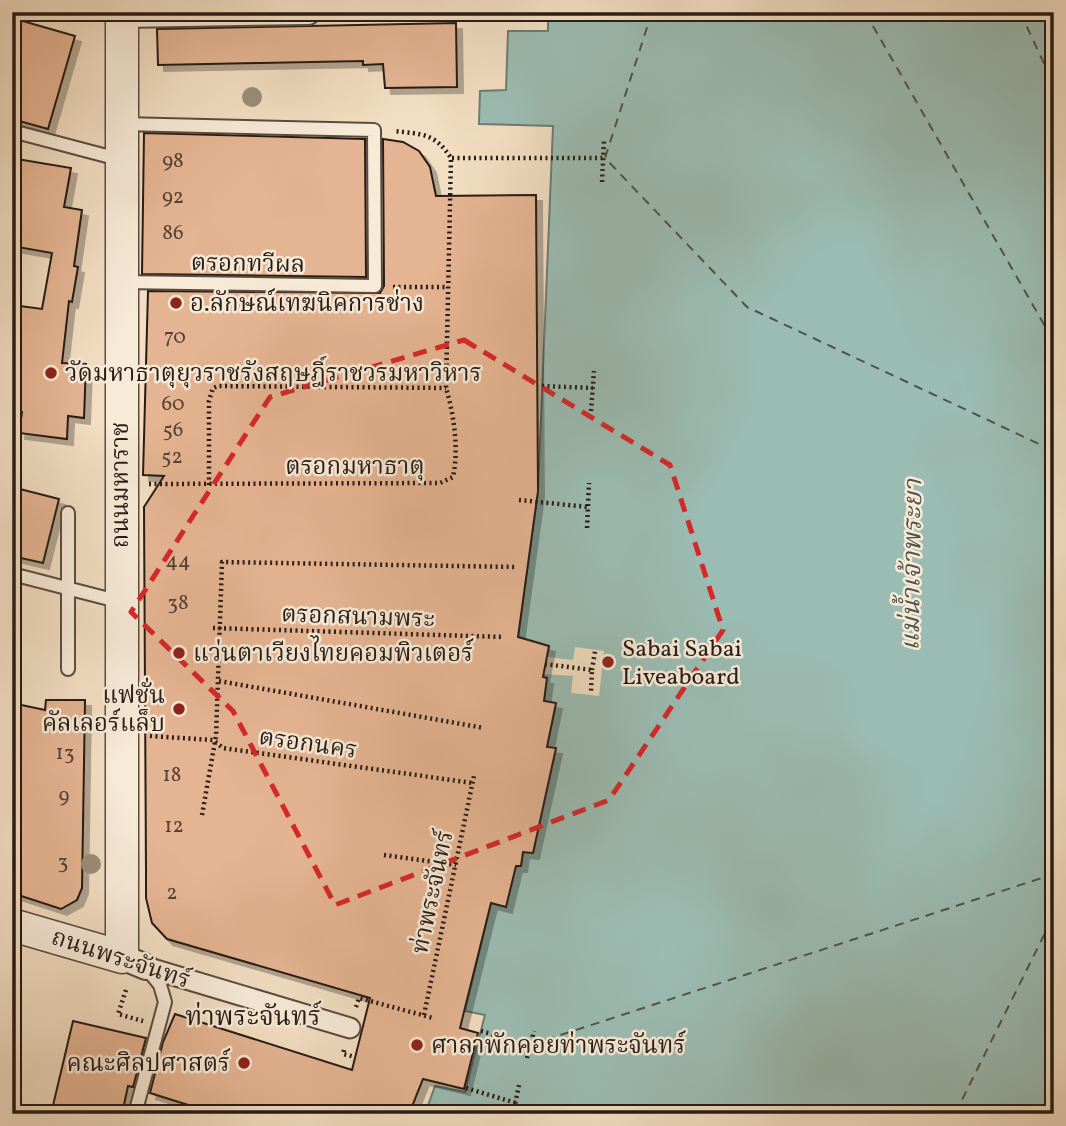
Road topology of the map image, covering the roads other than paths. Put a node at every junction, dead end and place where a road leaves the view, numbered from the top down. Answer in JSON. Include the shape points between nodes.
{"nodes":[{"id":1,"x":308,"y":12,"type":"edge"},
{"id":2,"x":122,"y":14,"type":"edge"},
{"id":3,"x":122,"y":124,"type":"junction"},
{"id":4,"x":12,"y":131,"type":"edge"},
{"id":5,"x":122,"y":160,"type":"junction"},
{"id":6,"x":121,"y":282,"type":"junction"},
{"id":7,"x":68,"y":513,"type":"dead end"},
{"id":8,"x":12,"y":574,"type":"edge"},
{"id":9,"x":68,"y":589,"type":"junction"},
{"id":10,"x":121,"y":602,"type":"junction"},
{"id":11,"x":68,"y":669,"type":"dead end"},
{"id":12,"x":12,"y":925,"type":"edge"},
{"id":13,"x":134,"y":962,"type":"junction"},
{"id":14,"x":350,"y":1028,"type":"road end"},
{"id":15,"x":135,"y":1114,"type":"edge"}],
"edges":[{"from":1,"to":2,"type":"street"},
{"from":2,"to":3,"type":"street","name":"ถนนมหาราช"},
{"from":3,"to":5,"type":"street","name":"ถนนมหาราช"},
{"from":3,"to":6,"type":"lane","name":"ตรอกทวีผล","via":[[374,130],[375,286]]},
{"from":4,"to":5,"type":"lane"},
{"from":5,"to":6,"type":"street","name":"ถนนมหาราช"},
{"from":6,"to":10,"type":"street","name":"ถนนมหาราช"},
{"from":7,"to":9,"type":"lane"},
{"from":8,"to":9,"type":"lane"},
{"from":9,"to":10,"type":"lane"},
{"from":9,"to":11,"type":"lane"},
{"from":10,"to":13,"type":"street","name":"ถนนมหาราช"},
{"from":12,"to":13,"type":"street","name":"ถนนพระจันทร์"},
{"from":13,"to":14,"type":"street","name":"ถนนพระจันทร์"},
{"from":13,"to":15,"type":"lane","via":[[160,985],[165,1002]]}]}
